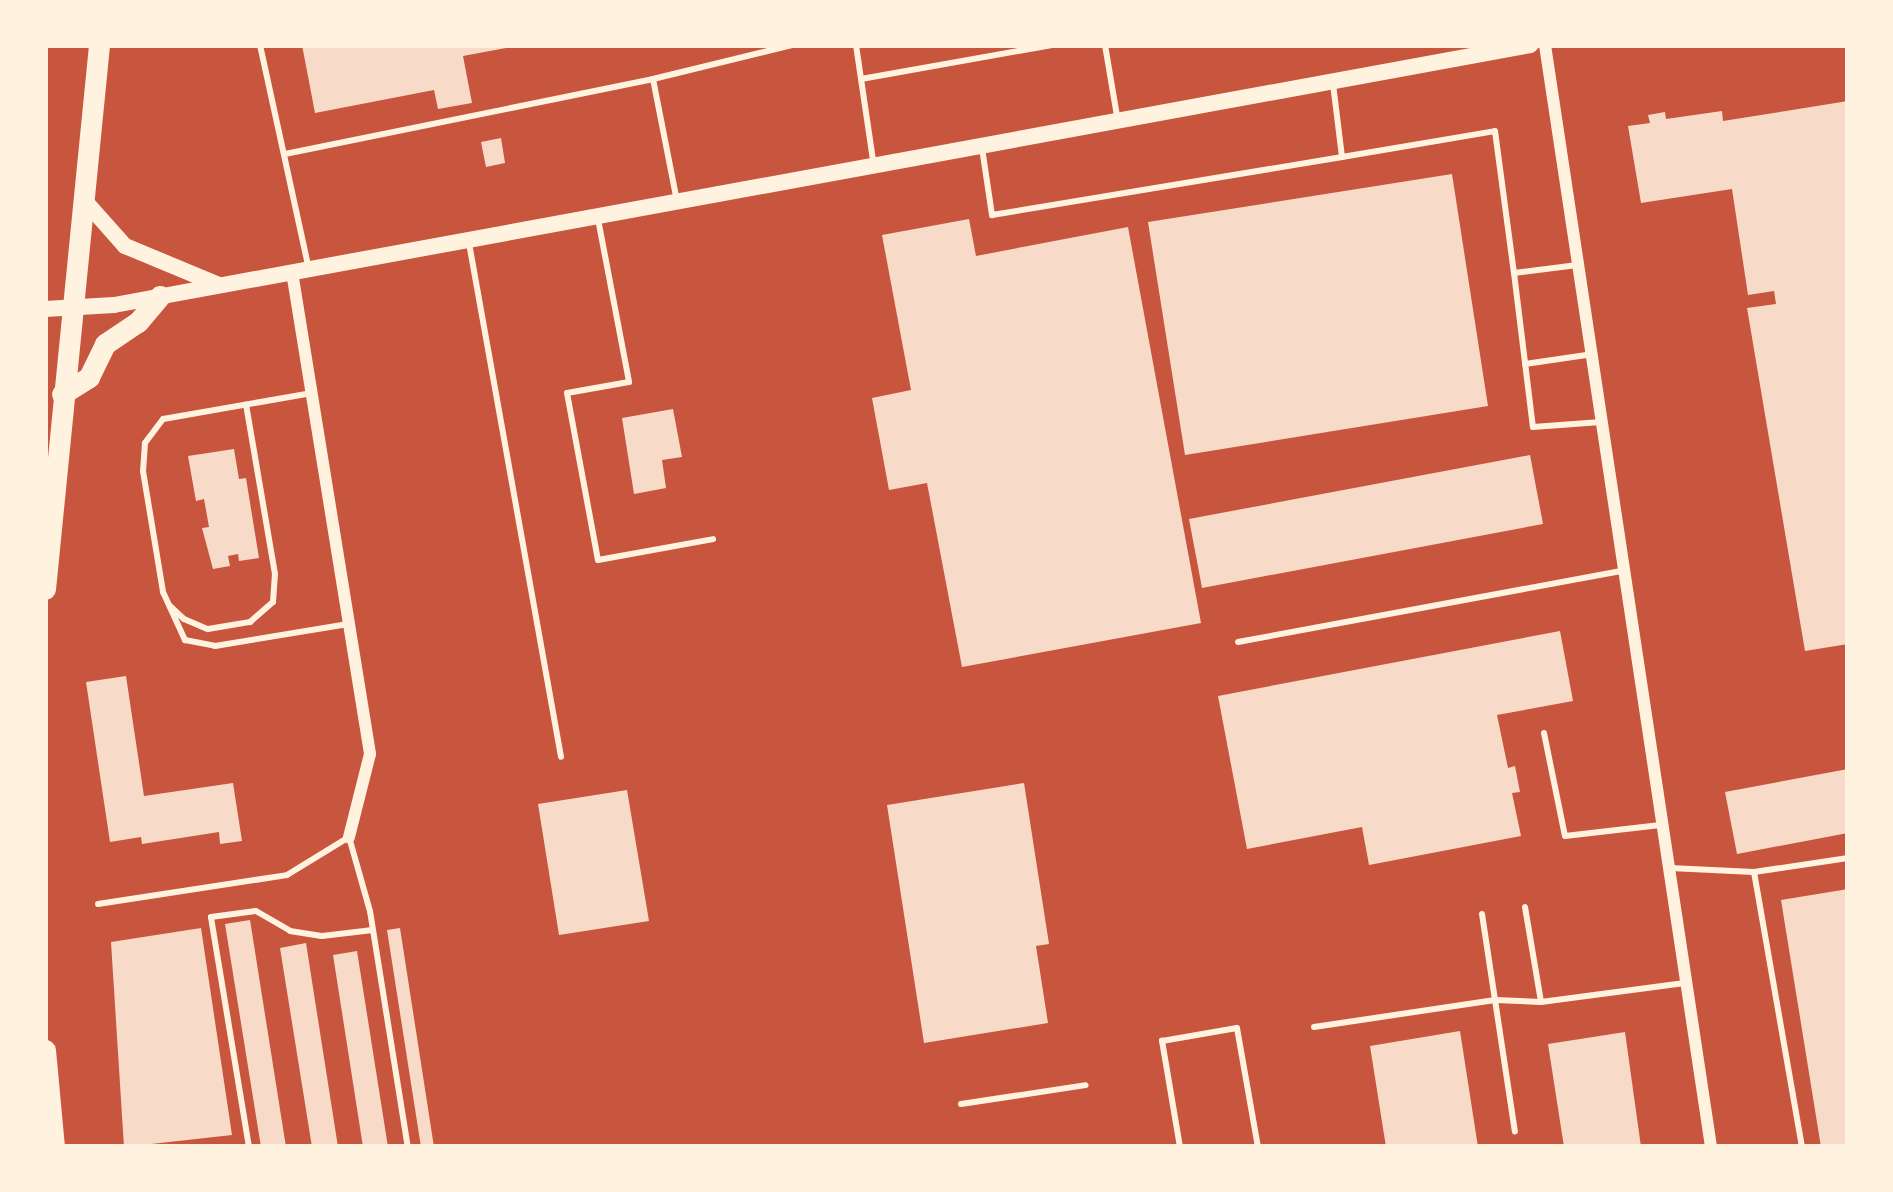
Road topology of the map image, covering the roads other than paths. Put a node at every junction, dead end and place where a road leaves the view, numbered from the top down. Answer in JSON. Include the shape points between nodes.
{"nodes":[{"id":1,"x":99,"y":45,"type":"edge"},
{"id":2,"x":260,"y":45,"type":"edge"},
{"id":3,"x":792,"y":45,"type":"edge"},
{"id":4,"x":856,"y":45,"type":"edge"},
{"id":5,"x":1052,"y":45,"type":"edge"},
{"id":6,"x":1105,"y":45,"type":"edge"},
{"id":7,"x":1530,"y":45,"type":"edge"},
{"id":8,"x":1545,"y":45,"type":"edge"},
{"id":9,"x":653,"y":79,"type":"junction"},
{"id":10,"x":861,"y":79,"type":"junction"},
{"id":11,"x":1332,"y":81,"type":"junction"},
{"id":12,"x":1118,"y":119,"type":"junction"},
{"id":13,"x":981,"y":144,"type":"junction"},
{"id":14,"x":285,"y":154,"type":"junction"},
{"id":15,"x":1342,"y":157,"type":"junction"},
{"id":16,"x":873,"y":164,"type":"junction"},
{"id":17,"x":85,"y":201,"type":"junction"},
{"id":18,"x":677,"y":201,"type":"junction"},
{"id":19,"x":597,"y":215,"type":"junction"},
{"id":20,"x":468,"y":239,"type":"junction"},
{"id":21,"x":1579,"y":265,"type":"junction"},
{"id":22,"x":300,"y":270,"type":"junction"},
{"id":23,"x":1514,"y":273,"type":"junction"},
{"id":24,"x":220,"y":285,"type":"junction"},
{"id":25,"x":160,"y":296,"type":"junction"},
{"id":26,"x":73,"y":308,"type":"junction"},
{"id":27,"x":45,"y":309,"type":"edge"},
{"id":28,"x":1593,"y":354,"type":"junction"},
{"id":29,"x":1525,"y":364,"type":"junction"},
{"id":30,"x":312,"y":393,"type":"junction"},
{"id":31,"x":62,"y":394,"type":"junction"},
{"id":32,"x":246,"y":404,"type":"junction"},
{"id":33,"x":1603,"y":422,"type":"junction"},
{"id":34,"x":51,"y":434,"type":"edge"},
{"id":35,"x":713,"y":539,"type":"dead end"},
{"id":36,"x":1626,"y":570,"type":"junction"},
{"id":37,"x":45,"y":589,"type":"edge"},
{"id":38,"x":168,"y":603,"type":"junction"},
{"id":39,"x":349,"y":623,"type":"junction"},
{"id":40,"x":1238,"y":641,"type":"dead end"},
{"id":41,"x":1544,"y":733,"type":"dead end"},
{"id":42,"x":561,"y":757,"type":"dead end"},
{"id":43,"x":1664,"y":824,"type":"junction"},
{"id":44,"x":350,"y":837,"type":"junction"},
{"id":45,"x":1848,"y":858,"type":"edge"},
{"id":46,"x":1670,"y":868,"type":"junction"},
{"id":47,"x":1754,"y":872,"type":"junction"},
{"id":48,"x":98,"y":904,"type":"dead end"},
{"id":49,"x":1525,"y":907,"type":"dead end"},
{"id":50,"x":1482,"y":914,"type":"dead end"},
{"id":51,"x":374,"y":930,"type":"junction"},
{"id":52,"x":1687,"y":983,"type":"junction"},
{"id":53,"x":1495,"y":1000,"type":"junction"},
{"id":54,"x":1541,"y":1002,"type":"junction"},
{"id":55,"x":1314,"y":1027,"type":"dead end"},
{"id":56,"x":45,"y":1050,"type":"edge"},
{"id":57,"x":1087,"y":1085,"type":"dead end"},
{"id":58,"x":961,"y":1104,"type":"dead end"},
{"id":59,"x":1515,"y":1132,"type":"dead end"},
{"id":60,"x":53,"y":1147,"type":"edge"},
{"id":61,"x":249,"y":1147,"type":"edge"},
{"id":62,"x":408,"y":1147,"type":"edge"},
{"id":63,"x":1180,"y":1147,"type":"edge"},
{"id":64,"x":1258,"y":1147,"type":"edge"},
{"id":65,"x":1711,"y":1147,"type":"edge"},
{"id":66,"x":1802,"y":1147,"type":"edge"}],
"edges":[{"from":1,"to":17,"type":"main road"},
{"from":2,"to":14,"type":"lane"},
{"from":3,"to":9,"type":"lane"},
{"from":4,"to":10,"type":"lane"},
{"from":5,"to":10,"type":"lane"},
{"from":6,"to":12,"type":"lane"},
{"from":7,"to":11,"type":"street"},
{"from":8,"to":21,"type":"street"},
{"from":9,"to":14,"type":"lane"},
{"from":9,"to":18,"type":"lane"},
{"from":10,"to":16,"type":"lane"},
{"from":11,"to":12,"type":"street"},
{"from":11,"to":15,"type":"lane"},
{"from":12,"to":13,"type":"street"},
{"from":13,"to":15,"type":"lane","via":[[992,215]]},
{"from":13,"to":16,"type":"street"},
{"from":14,"to":22,"type":"lane"},
{"from":15,"to":23,"type":"lane","via":[[1495,131]]},
{"from":16,"to":18,"type":"street"},
{"from":17,"to":24,"type":"street","via":[[125,246]]},
{"from":17,"to":26,"type":"main road"},
{"from":18,"to":19,"type":"street"},
{"from":19,"to":20,"type":"street"},
{"from":19,"to":35,"type":"lane","via":[[629,382],[567,393],[598,560]]},
{"from":20,"to":22,"type":"street"},
{"from":20,"to":42,"type":"lane"},
{"from":21,"to":23,"type":"lane"},
{"from":21,"to":28,"type":"street"},
{"from":22,"to":24,"type":"street"},
{"from":22,"to":30,"type":"street"},
{"from":23,"to":29,"type":"lane"},
{"from":24,"to":25,"type":"street"},
{"from":25,"to":26,"type":"street"},
{"from":25,"to":31,"type":"main road","via":[[105,344],[89,376]]},
{"from":26,"to":27,"type":"street"},
{"from":26,"to":31,"type":"main road"},
{"from":28,"to":29,"type":"lane"},
{"from":28,"to":33,"type":"street"},
{"from":29,"to":33,"type":"lane","via":[[1533,428]]},
{"from":30,"to":32,"type":"lane"},
{"from":30,"to":39,"type":"street"},
{"from":31,"to":34,"type":"main road"},
{"from":32,"to":38,"type":"lane","via":[[164,419],[145,443]]},
{"from":32,"to":38,"type":"lane","via":[[273,602],[250,622],[208,629]]},
{"from":33,"to":36,"type":"street"},
{"from":34,"to":37,"type":"main road"},
{"from":36,"to":40,"type":"lane"},
{"from":36,"to":43,"type":"street"},
{"from":38,"to":39,"type":"lane","via":[[185,640],[214,646]]},
{"from":39,"to":44,"type":"street","via":[[370,754]]},
{"from":41,"to":43,"type":"lane","via":[[1565,836]]},
{"from":43,"to":46,"type":"street"},
{"from":44,"to":48,"type":"lane","via":[[287,875]]},
{"from":44,"to":51,"type":"lane"},
{"from":45,"to":47,"type":"lane"},
{"from":46,"to":47,"type":"lane"},
{"from":46,"to":52,"type":"street"},
{"from":47,"to":66,"type":"lane"},
{"from":49,"to":54,"type":"lane"},
{"from":50,"to":53,"type":"lane"},
{"from":51,"to":61,"type":"lane","via":[[322,936],[290,931],[256,911],[211,917]]},
{"from":51,"to":62,"type":"lane"},
{"from":52,"to":54,"type":"lane"},
{"from":52,"to":65,"type":"street"},
{"from":53,"to":54,"type":"lane"},
{"from":53,"to":55,"type":"lane"},
{"from":53,"to":59,"type":"lane"},
{"from":56,"to":60,"type":"main road"},
{"from":57,"to":58,"type":"lane"},
{"from":63,"to":64,"type":"lane","via":[[1162,1041],[1237,1028]]}]}
